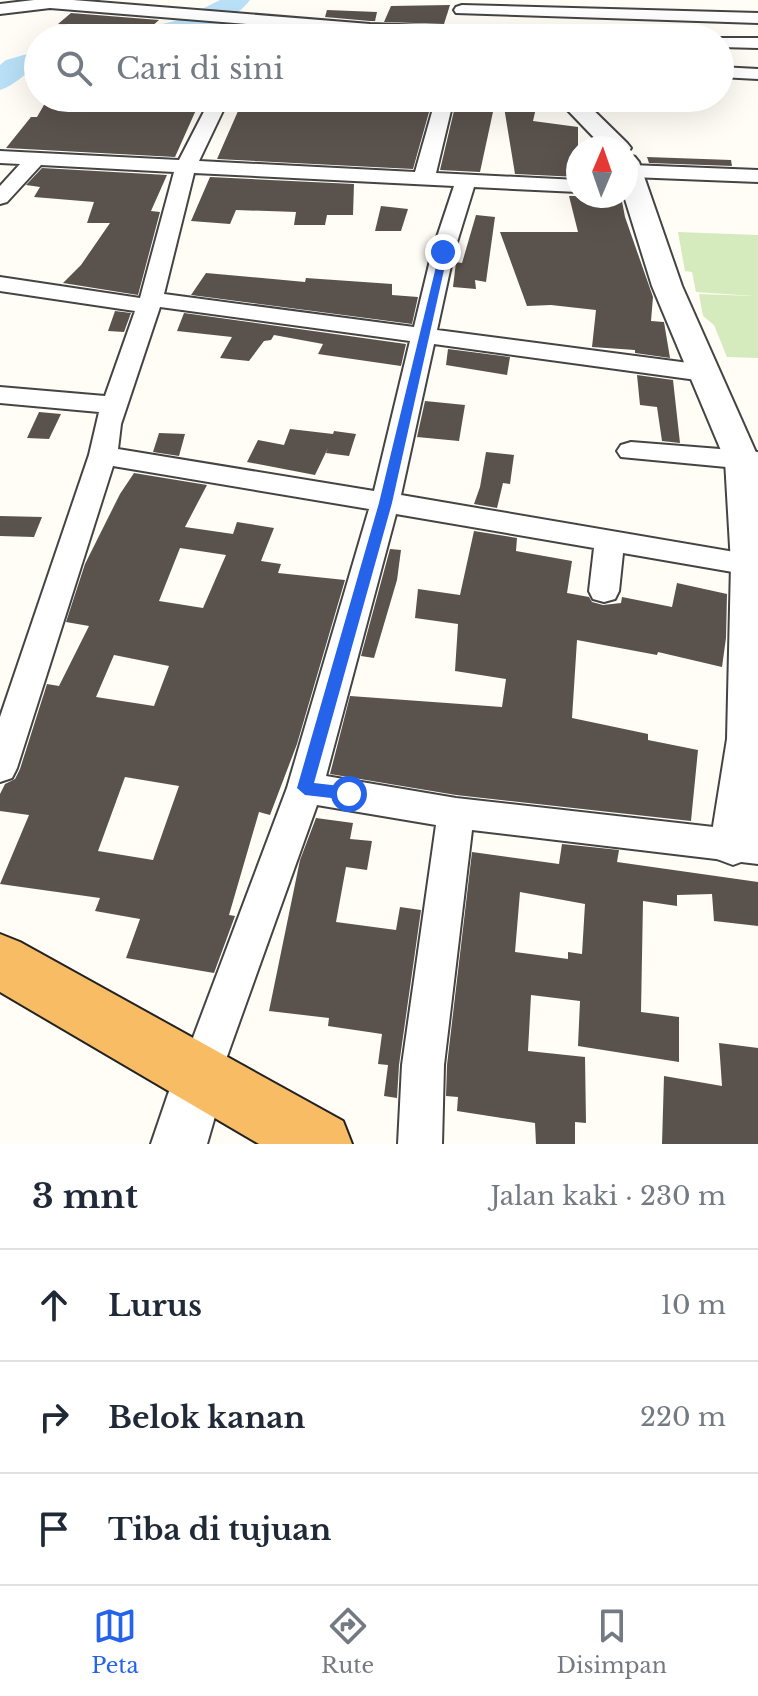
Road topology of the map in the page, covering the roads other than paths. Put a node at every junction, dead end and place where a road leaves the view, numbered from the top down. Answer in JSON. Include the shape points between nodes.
{"nodes":[{"id":1,"x":261,"y":0,"type":"edge"},
{"id":2,"x":73,"y":5,"type":"junction"},
{"id":3,"x":456,"y":5,"type":"edge"},
{"id":4,"x":0,"y":9,"type":"edge"},
{"id":5,"x":229,"y":17,"type":"junction"},
{"id":6,"x":758,"y":18,"type":"edge"},
{"id":7,"x":56,"y":19,"type":"dead end"},
{"id":8,"x":285,"y":24,"type":"edge"},
{"id":9,"x":478,"y":24,"type":"edge"},
{"id":10,"x":734,"y":42,"type":"edge"},
{"id":11,"x":758,"y":43,"type":"edge"},
{"id":12,"x":734,"y":73,"type":"edge"},
{"id":13,"x":758,"y":74,"type":"edge"},
{"id":14,"x":213,"y":112,"type":"edge"},
{"id":15,"x":441,"y":112,"type":"edge"},
{"id":16,"x":579,"y":112,"type":"edge"},
{"id":17,"x":598,"y":136,"type":"edge"},
{"id":18,"x":0,"y":157,"type":"edge"},
{"id":19,"x":36,"y":159,"type":"junction"},
{"id":20,"x":186,"y":166,"type":"junction"},
{"id":21,"x":638,"y":172,"type":"edge"},
{"id":22,"x":758,"y":176,"type":"edge"},
{"id":23,"x":424,"y":178,"type":"junction"},
{"id":24,"x":466,"y":181,"type":"junction"},
{"id":25,"x":566,"y":185,"type":"edge"},
{"id":26,"x":0,"y":198,"type":"edge"},
{"id":27,"x":638,"y":203,"type":"edge"},
{"id":28,"x":0,"y":284,"type":"edge"},
{"id":29,"x":150,"y":303,"type":"junction"},
{"id":30,"x":426,"y":337,"type":"junction"},
{"id":31,"x":704,"y":373,"type":"junction"},
{"id":32,"x":0,"y":395,"type":"edge"},
{"id":33,"x":114,"y":405,"type":"junction"},
{"id":34,"x":631,"y":451,"type":"dead end"},
{"id":35,"x":103,"y":455,"type":"junction"},
{"id":36,"x":750,"y":460,"type":"edge"},
{"id":37,"x":385,"y":503,"type":"junction"},
{"id":38,"x":609,"y":541,"type":"junction"},
{"id":39,"x":750,"y":564,"type":"junction"},
{"id":40,"x":604,"y":591,"type":"dead end"},
{"id":41,"x":753,"y":740,"type":"edge"},
{"id":42,"x":0,"y":768,"type":"edge"},
{"id":43,"x":305,"y":788,"type":"junction"},
{"id":44,"x":456,"y":813,"type":"junction"},
{"id":45,"x":746,"y":846,"type":"edge"},
{"id":46,"x":0,"y":961,"type":"edge"},
{"id":47,"x":200,"y":1075,"type":"junction"},
{"id":48,"x":179,"y":1144,"type":"edge"},
{"id":49,"x":320,"y":1144,"type":"edge"},
{"id":50,"x":420,"y":1144,"type":"edge"}],
"edges":[{"from":1,"to":5,"type":"street"},
{"from":2,"to":4,"type":"street"},
{"from":2,"to":5,"type":"street"},
{"from":2,"to":7,"type":"street"},
{"from":3,"to":6,"type":"street"},
{"from":3,"to":9,"type":"street"},
{"from":5,"to":8,"type":"street"},
{"from":10,"to":11,"type":"street"},
{"from":12,"to":13,"type":"street"},
{"from":14,"to":20,"type":"street"},
{"from":15,"to":23,"type":"street"},
{"from":16,"to":17,"type":"street"},
{"from":18,"to":19,"type":"street"},
{"from":19,"to":20,"type":"street"},
{"from":19,"to":26,"type":"street"},
{"from":20,"to":23,"type":"street"},
{"from":20,"to":29,"type":"street"},
{"from":21,"to":22,"type":"street"},
{"from":23,"to":24,"type":"street"},
{"from":24,"to":25,"type":"street"},
{"from":24,"to":30,"type":"street","via":[[443,252]]},
{"from":27,"to":31,"type":"street"},
{"from":28,"to":29,"type":"street"},
{"from":29,"to":30,"type":"street"},
{"from":29,"to":33,"type":"street"},
{"from":30,"to":31,"type":"street"},
{"from":30,"to":37,"type":"street"},
{"from":31,"to":36,"type":"street"},
{"from":32,"to":33,"type":"street"},
{"from":33,"to":35,"type":"street"},
{"from":34,"to":36,"type":"street"},
{"from":35,"to":37,"type":"street"},
{"from":35,"to":42,"type":"street"},
{"from":36,"to":39,"type":"street"},
{"from":37,"to":38,"type":"street"},
{"from":37,"to":43,"type":"street"},
{"from":38,"to":39,"type":"street"},
{"from":38,"to":40,"type":"street"},
{"from":39,"to":41,"type":"street"},
{"from":41,"to":45,"type":"street"},
{"from":43,"to":44,"type":"street"},
{"from":43,"to":47,"type":"street"},
{"from":44,"to":45,"type":"street"},
{"from":44,"to":50,"type":"street","via":[[423,1065]]},
{"from":46,"to":47,"type":"highway"},
{"from":47,"to":48,"type":"street"},
{"from":47,"to":49,"type":"highway"}]}
